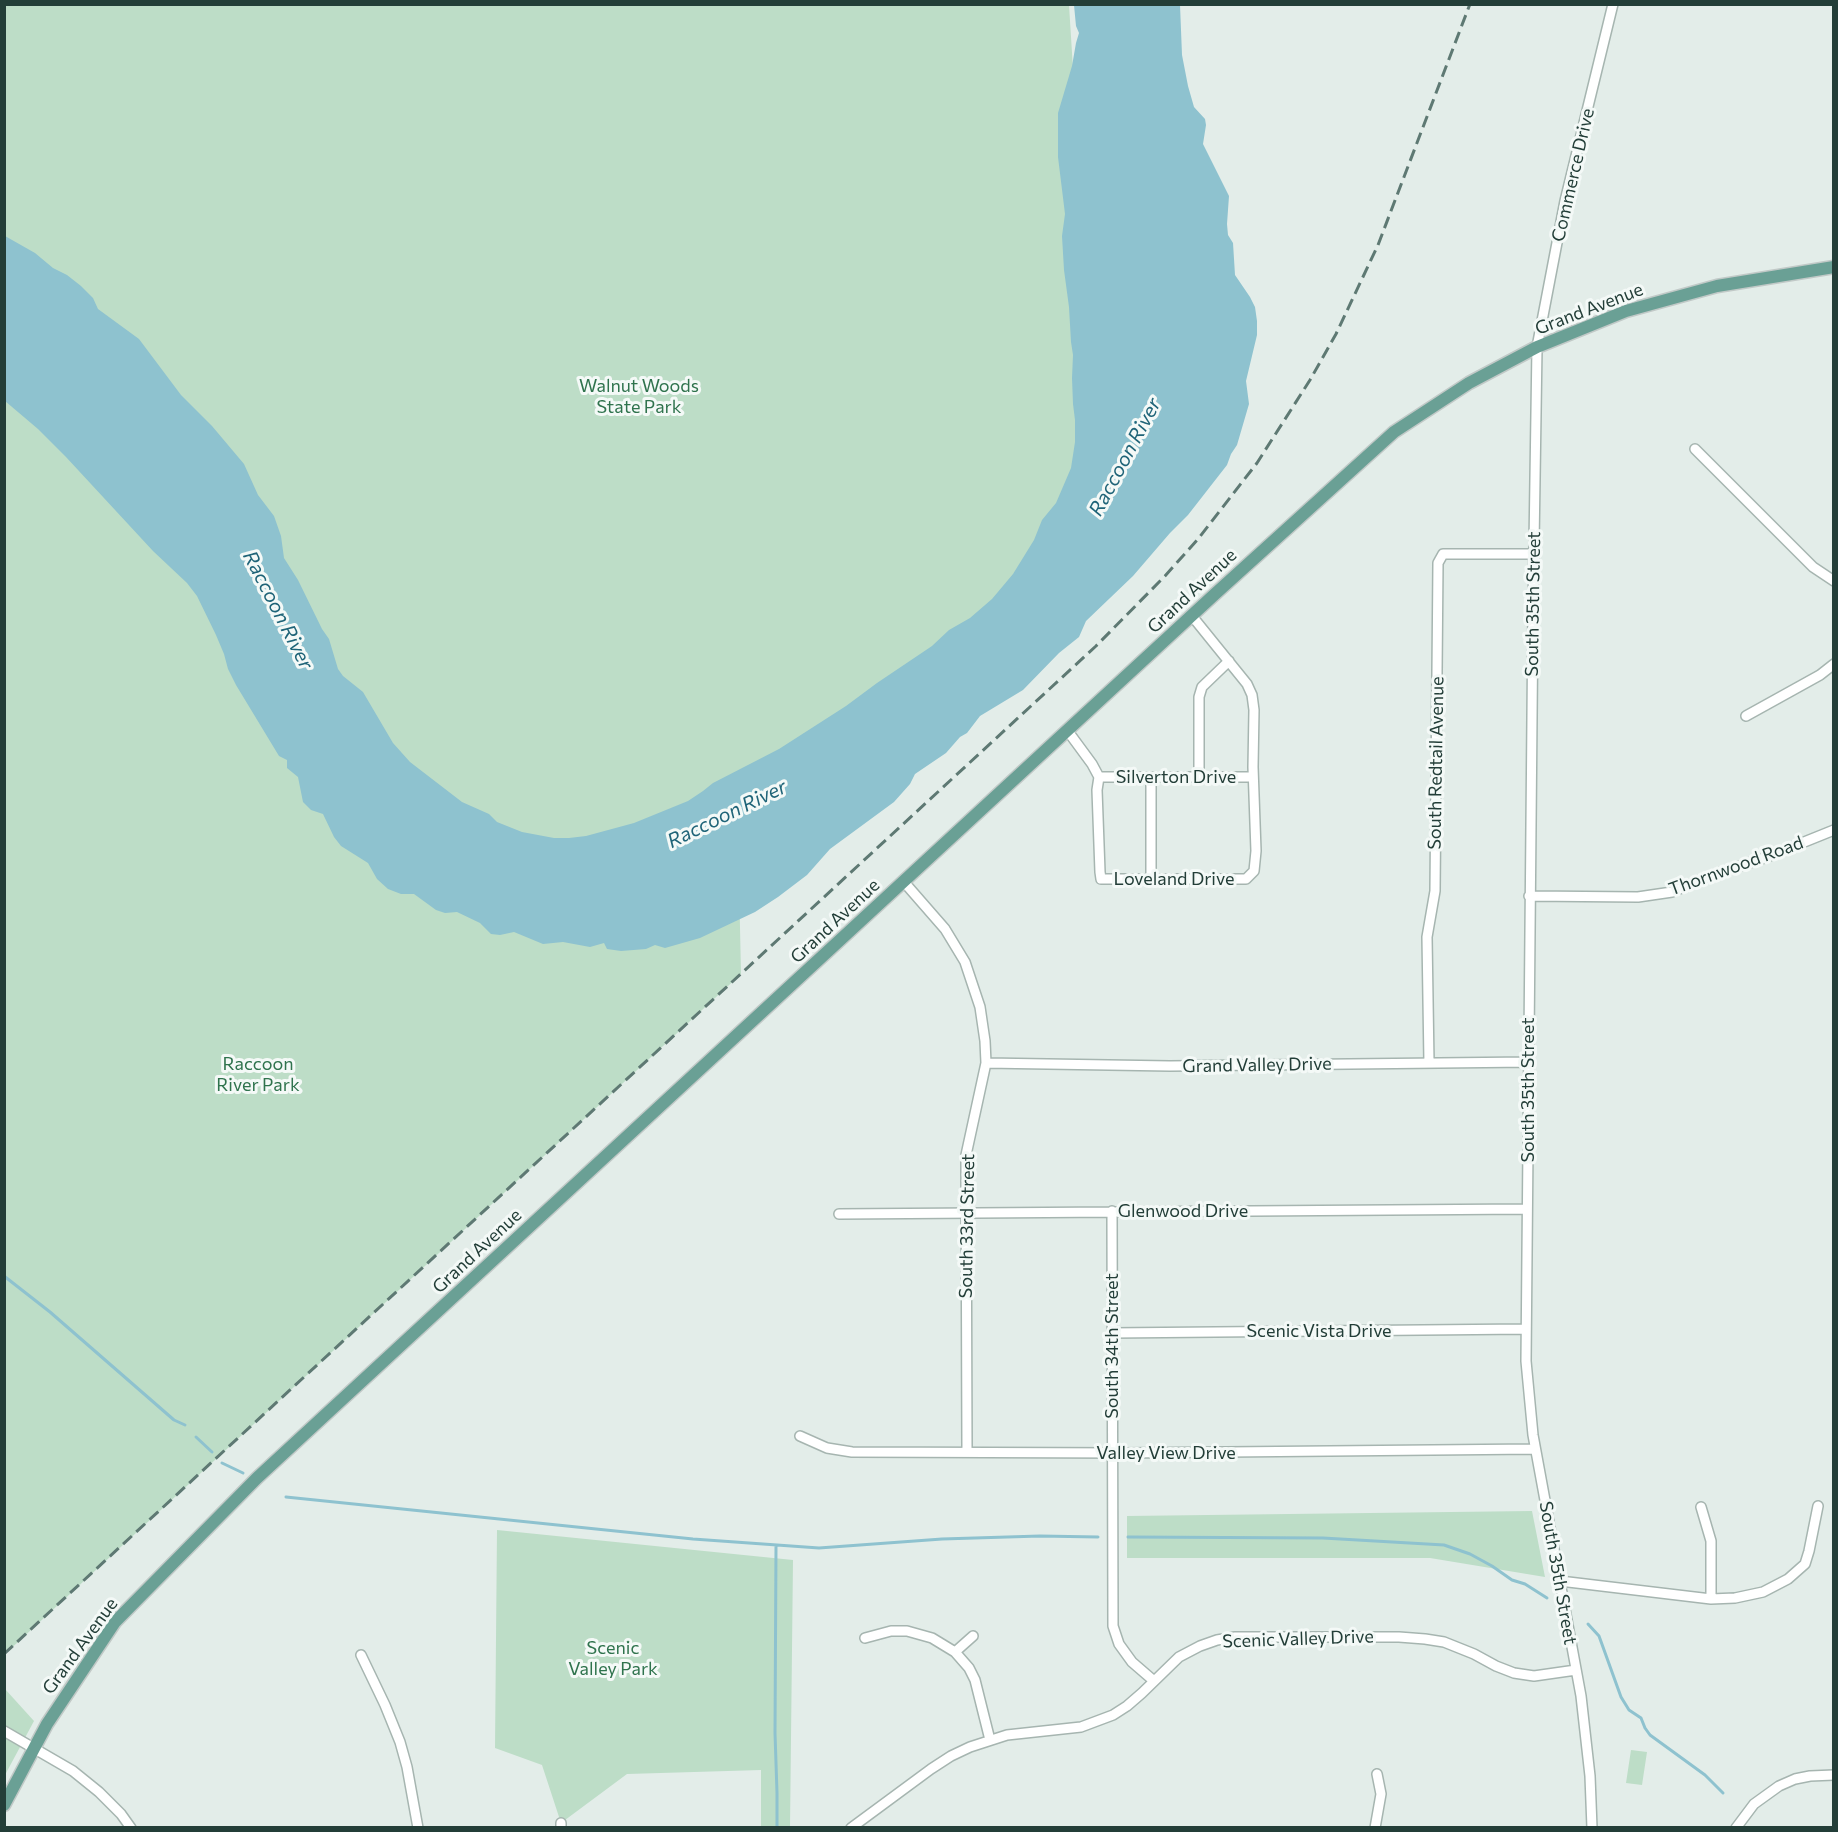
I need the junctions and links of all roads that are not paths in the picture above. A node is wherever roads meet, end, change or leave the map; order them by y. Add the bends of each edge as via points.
1 (1612, 4) edge
2 (1833, 267) edge
3 (1537, 347) junction
4 (1695, 449) dead end
5 (1534, 554) junction
6 (1833, 581) edge
7 (1192, 616) junction
8 (1229, 661) junction
9 (1833, 664) edge
10 (1746, 716) dead end
11 (1067, 730) junction
12 (1099, 777) junction
13 (1150, 777) junction
14 (1199, 777) junction
15 (1253, 777) junction
16 (1833, 830) edge
17 (1150, 880) junction
18 (904, 882) junction
19 (1529, 896) junction
20 (1529, 1062) junction
21 (986, 1063) junction
22 (1429, 1063) junction
23 (1527, 1209) junction
24 (1112, 1211) junction
25 (966, 1212) junction
26 (839, 1214) dead end
27 (1526, 1329) junction
28 (1112, 1333) junction
29 (800, 1436) dead end
30 (1535, 1449) junction
31 (967, 1452) junction
32 (1112, 1453) junction
33 (1818, 1506) dead end
34 (1701, 1507) dead end
35 (1560, 1581) junction
36 (1711, 1599) junction
37 (973, 1636) dead end
38 (865, 1638) dead end
39 (955, 1652) junction
40 (361, 1654) dead end
41 (1576, 1670) junction
42 (1154, 1681) junction
43 (4, 1731) edge
44 (990, 1740) junction
45 (33, 1749) junction
46 (1377, 1773) dead end
47 (1833, 1775) edge
48 (4, 1804) edge
49 (131, 1827) edge
50 (418, 1827) edge
51 (851, 1827) edge
52 (1375, 1827) edge
53 (1592, 1827) edge
54 (1736, 1827) edge

1 - 3 street, Commerce Drive via 1565,201
2 - 3 main road, Grand Avenue via 1717,285 1626,311
3 - 5 street, South 35th Street
3 - 7 main road, Grand Avenue via 1469,383 1394,432
4 - 6 street via 1813,567
5 - 19 street, South 35th Street
5 - 22 street, South Redtail Avenue via 1443,554 1438,563 1435,891 1427,937
7 - 8 street
7 - 11 main road, Grand Avenue
8 - 14 street via 1202,687 1199,698
8 - 15 street via 1252,695
9 - 10 street
11 - 12 street
11 - 18 main road, Grand Avenue
12 - 13 street, Silverton Drive
12 - 17 street, Loveland Drive via 1101,879
13 - 14 street, Silverton Drive
13 - 17 street
14 - 15 street, Silverton Drive
15 - 17 street, Loveland Drive via 1254,871 1246,879
16 - 19 street, Thornwood Road via 1672,892 1638,897
18 - 21 street, South 33rd Street via 945,928 965,962 980,1007
18 - 45 main road, Grand Avenue via 257,1478 115,1622
19 - 20 street, South 35th Street
20 - 22 street, Grand Valley Drive
20 - 23 street, South 35th Street
21 - 22 street, Grand Valley Drive
21 - 25 street, South 33rd Street via 966,1155
23 - 24 street, Glenwood Drive
23 - 27 street, South 35th Street
24 - 25 street, Glenwood Drive
24 - 28 street, South 34th Street
25 - 26 street, Glenwood Drive
25 - 31 street, South 33rd Street
27 - 28 street, Scenic Vista Drive
27 - 30 street, South 35th Street
28 - 32 street, South 34th Street
29 - 31 street, Valley View Drive via 827,1448 852,1452
30 - 32 street, Valley View Drive
30 - 35 street, South 35th Street
31 - 32 street, Valley View Drive
32 - 42 street, South 34th Street via 1113,1626 1131,1662
33 - 36 street via 1804,1564 1788,1579 1763,1592
34 - 36 street via 1711,1541
35 - 36 street
35 - 41 street, South 35th Street
37 - 39 street
38 - 39 street via 907,1631 932,1638
39 - 44 street via 975,1680
40 - 50 street via 400,1742
41 - 42 street, Scenic Valley Drive via 1534,1676 1514,1673 1444,1642 1425,1639 1235,1637 1190,1651
41 - 53 street, South 35th Street via 1590,1776
42 - 44 street, Scenic Valley Drive via 1127,1706 1098,1722
43 - 45 street
44 - 51 street, Scenic Valley Drive via 951,1756
45 - 48 main road, Grand Avenue
45 - 49 street via 73,1771
46 - 52 street via 1382,1794
47 - 54 street via 1795,1779 1779,1786 1754,1804

